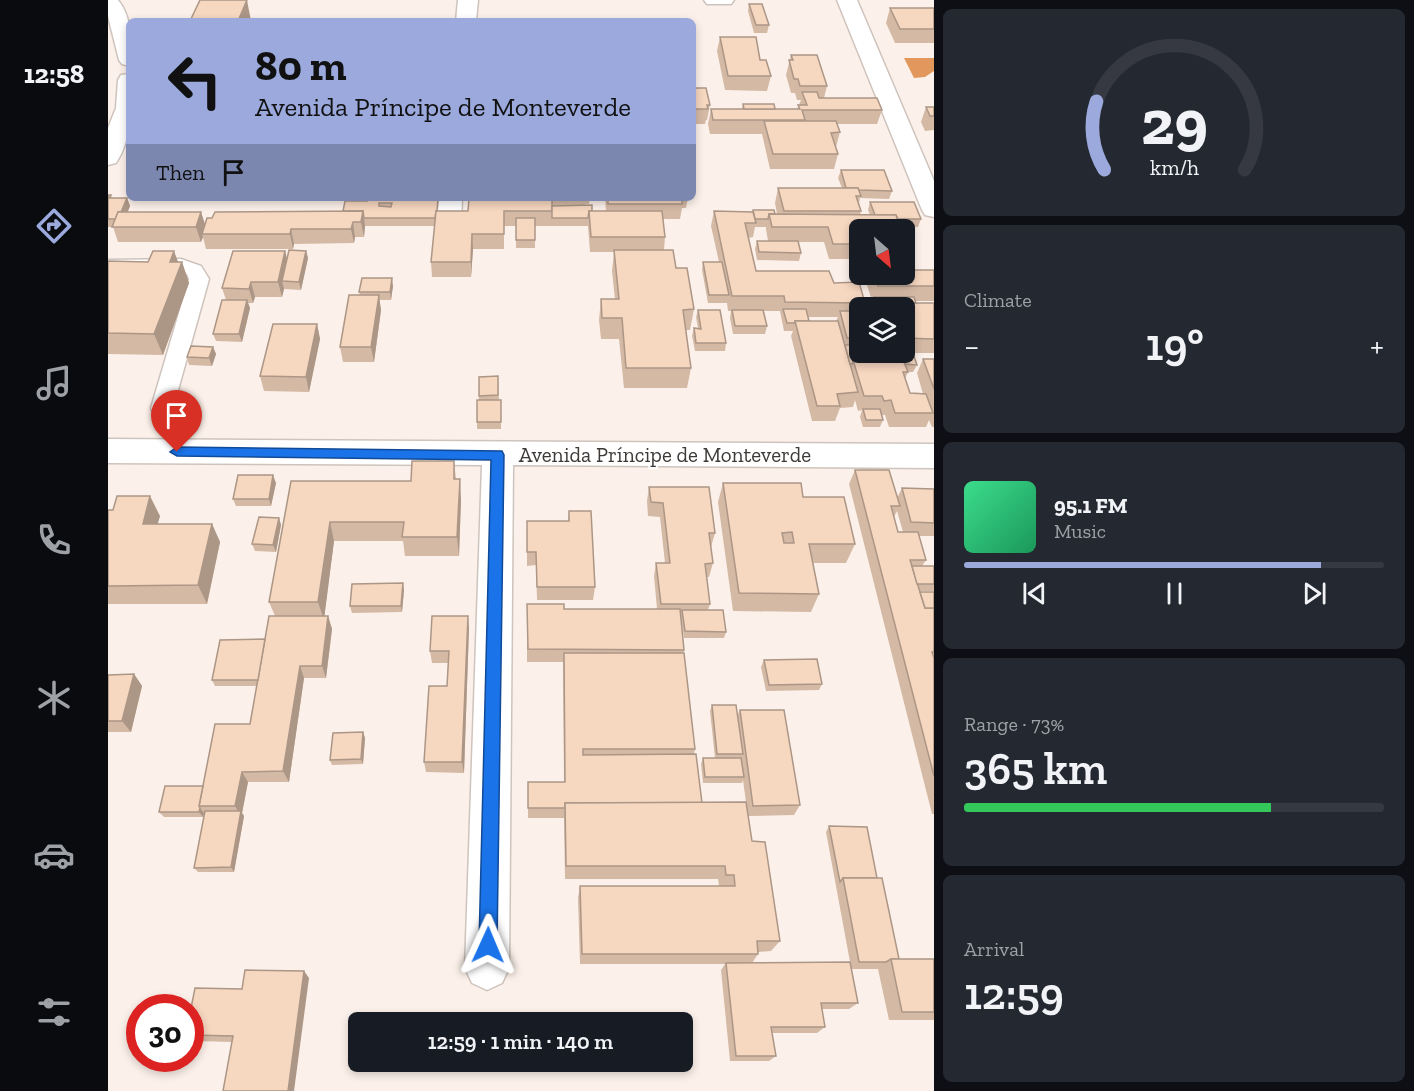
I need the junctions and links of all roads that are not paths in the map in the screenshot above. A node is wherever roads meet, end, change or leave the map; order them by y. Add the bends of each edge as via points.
1 (108, 0) edge
2 (468, 0) edge
3 (714, 0) edge
4 (724, 0) edge
5 (847, 0) edge
6 (466, 18) edge
7 (126, 45) edge
8 (126, 111) edge
9 (108, 158) edge
10 (450, 201) edge
11 (934, 210) edge
12 (448, 225) edge
13 (108, 266) edge
14 (162, 408) dead end
15 (108, 451) edge
16 (498, 455) junction
17 (934, 456) edge
18 (487, 968) dead end

1 - 7 street via 122,24
2 - 6 street
3 - 4 street
5 - 11 street
8 - 9 street
10 - 12 street
13 - 14 lane via 181,265 194,270 199,279
15 - 16 street, Avenida Príncipe de Monteverde
16 - 17 street, Avenida Príncipe de Monteverde
16 - 18 street

